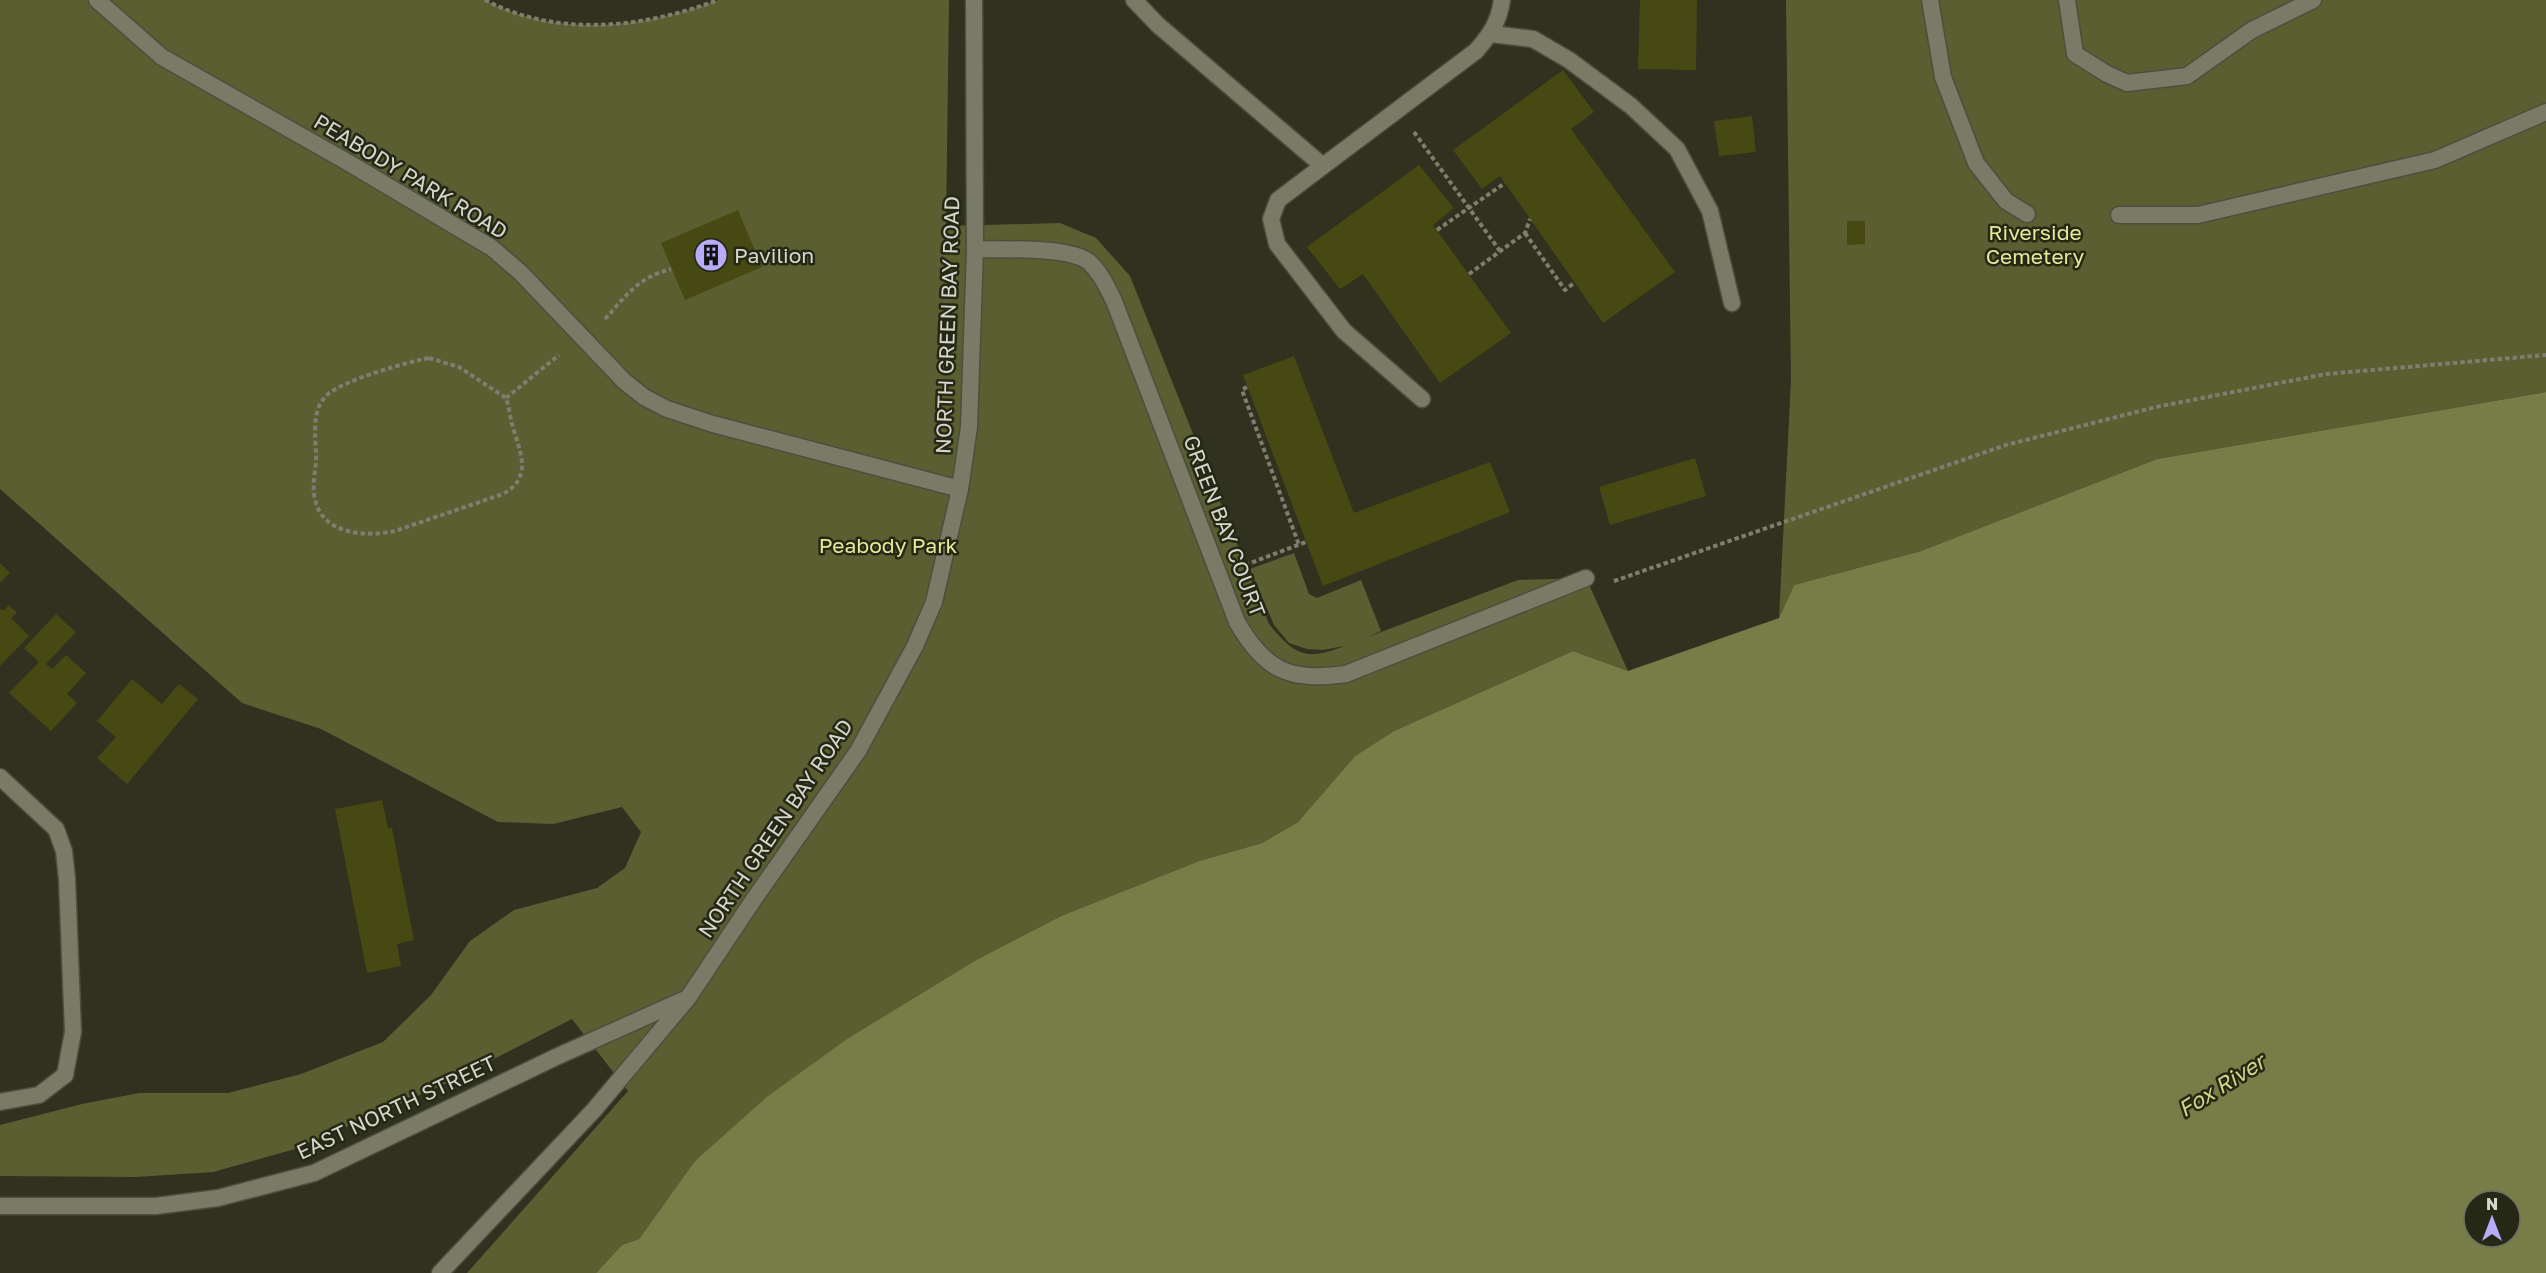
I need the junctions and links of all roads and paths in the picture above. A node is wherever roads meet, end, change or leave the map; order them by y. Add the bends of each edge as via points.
1 (97, 0) edge
2 (484, 0) edge
3 (718, 0) edge
4 (974, 0) edge
5 (1134, 0) edge
6 (1502, 0) edge
7 (1930, 0) edge
8 (2067, 0) edge
9 (2313, 0) edge
10 (1491, 34) junction
11 (1398, 110) junction
12 (2546, 112) edge
13 (1323, 166) junction
14 (1505, 183) dead end
15 (1470, 208) junction
16 (2027, 214) dead end
17 (2119, 215) dead end
18 (1530, 219) dead end
19 (1437, 230) dead end
20 (1525, 233) junction
21 (975, 249) junction
22 (1500, 251) junction
23 (1469, 274) dead end
24 (1574, 283) dead end
25 (1732, 303) dead end
26 (2546, 355) edge
27 (1247, 387) dead end
28 (506, 398) joint
29 (1422, 399) dead end
30 (960, 489) junction
31 (1306, 542) dead end
32 (1299, 545) junction
33 (1219, 575) junction
34 (1586, 578) joint
35 (0, 777) edge
36 (688, 998) junction
37 (0, 1102) edge
38 (0, 1206) edge
39 (440, 1273) edge

1 - 30 street, PEABODY PARK ROAD via 162,57 492,248 644,397 712,424
2 - 3 path via 541,21 609,25 653,19
4 - 21 street, NORTH GREEN BAY ROAD
5 - 13 street
6 - 10 street
7 - 16 street via 1943,77 1976,163 2006,201
8 - 9 street via 2075,54 2127,83 2187,76 2252,30
10 - 11 street via 1476,51
10 - 25 street via 1533,39 1569,60 1631,106 1677,149 1710,211
11 - 13 street
11 - 15 path
12 - 17 street via 2435,160 2198,215
13 - 29 street via 1278,200 1271,219 1277,244 1344,331
14 - 15 path
15 - 19 path
15 - 22 path
18 - 20 path
20 - 22 path
20 - 24 path via 1565,290
21 - 30 street, NORTH GREEN BAY ROAD via 969,427
21 - 33 street, GREEN BAY COURT via 1060,252 1087,261 1102,276
22 - 23 path
26 - 34 path via 2326,374 2156,407 2006,445 1613,581
27 - 32 path via 1242,390
28 - 28 path via 459,367 429,358 334,389 319,406 315,421 315,499 320,511 345,531 378,534 481,503 515,487 522,471 522,458
30 - 36 street, NORTH GREEN BAY ROAD via 934,602 915,646 858,751
31 - 32 path
32 - 33 path
33 - 34 street, GREEN BAY COURT via 1237,622 1250,645 1267,663 1288,673 1318,678 1346,674
35 - 37 street via 56,830 64,851 73,1032 66,1075 39,1095
36 - 38 street, EAST NORTH STREET via 314,1173 218,1198 156,1206
36 - 39 street, NORTH GREEN BAY ROAD via 594,1110

